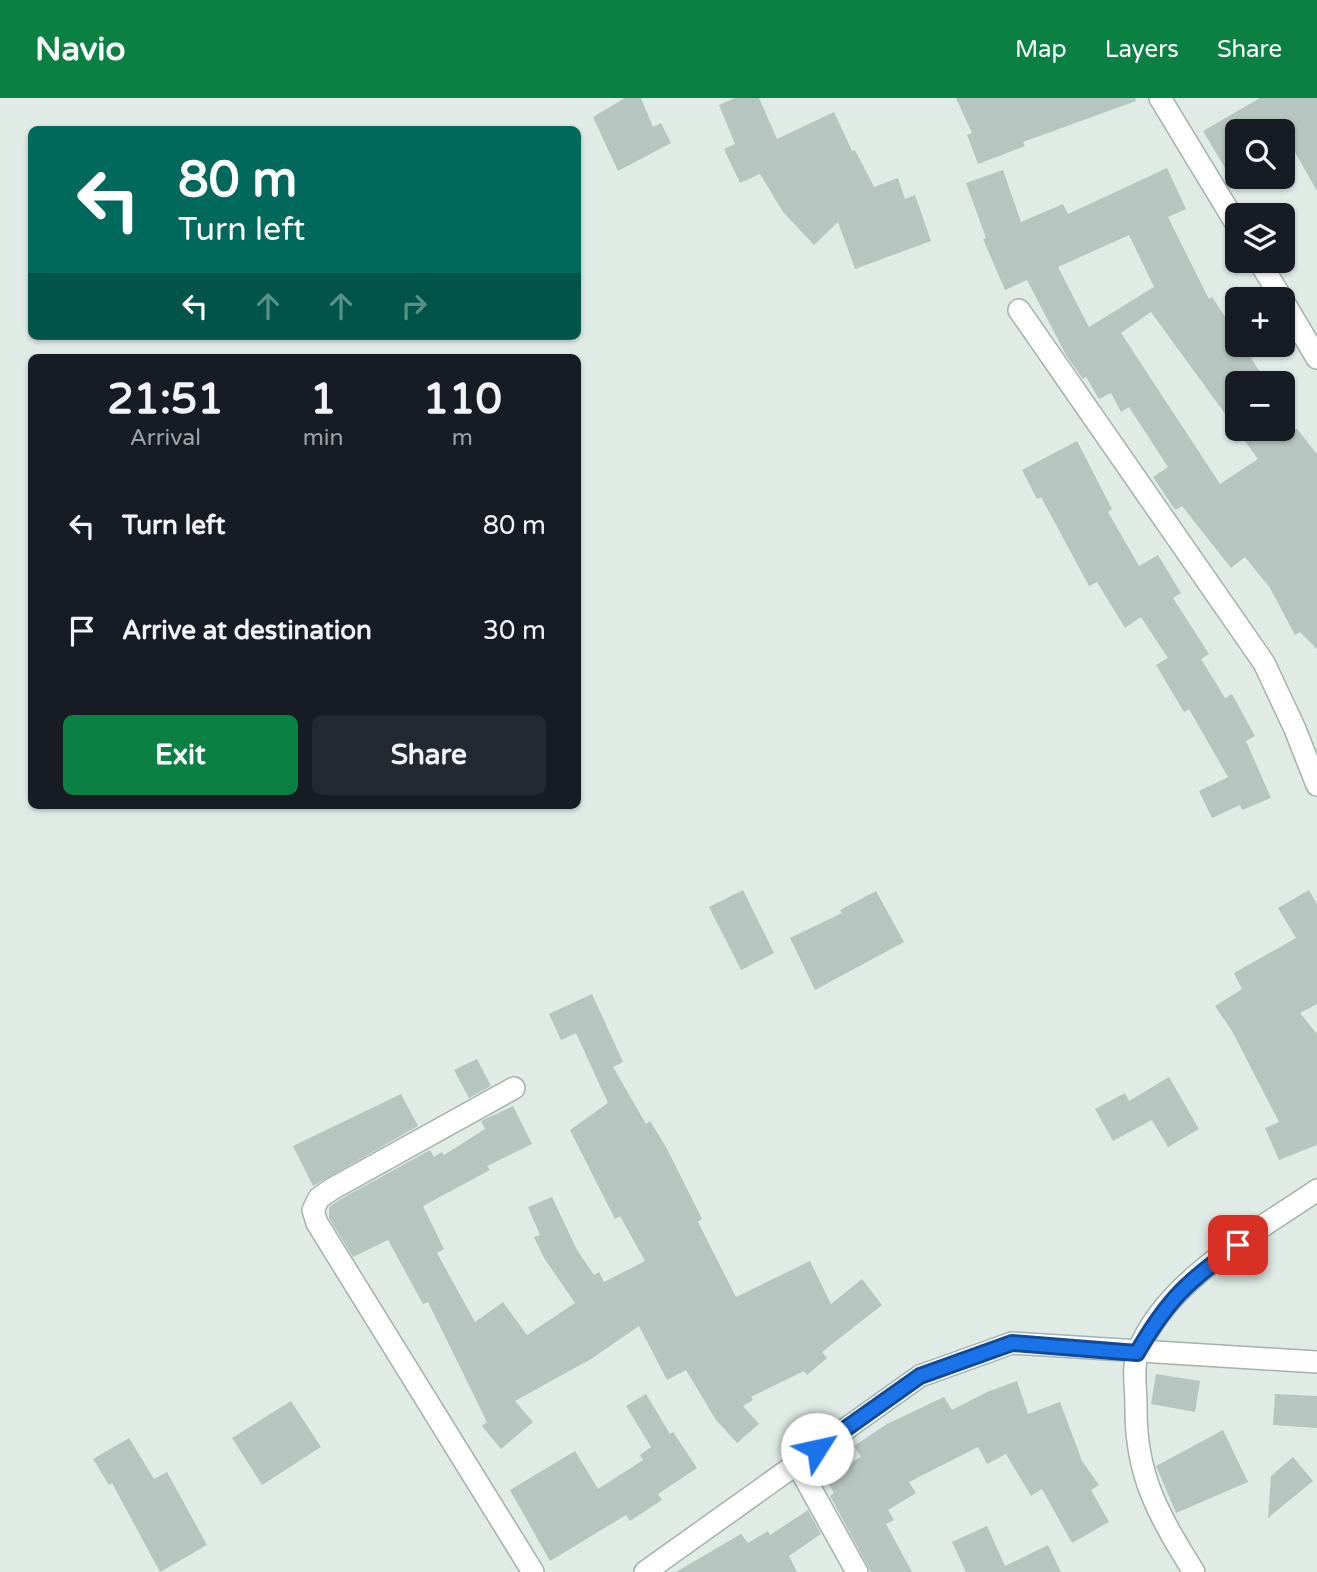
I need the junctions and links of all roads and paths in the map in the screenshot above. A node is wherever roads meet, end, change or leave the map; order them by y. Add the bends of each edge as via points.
1 (1160, 98) edge
2 (1225, 205) edge
3 (1019, 310) dead end
4 (1295, 322) edge
5 (1317, 358) edge
6 (1317, 785) edge
7 (514, 1087) dead end
8 (1317, 1189) edge
9 (1137, 1353) junction
10 (1317, 1362) edge
11 (797, 1464) junction
12 (666, 1566) edge
13 (533, 1572) edge
14 (645, 1572) edge
15 (857, 1572) edge
16 (1194, 1572) edge

1 - 2 street
3 - 6 street via 1264,663
4 - 5 street
7 - 13 street via 332,1189 319,1198 313,1210
8 - 9 street via 1199,1273 1160,1312
9 - 10 street
9 - 11 street via 1012,1343 920,1376
9 - 16 street via 1136,1425 1141,1468 1162,1520
11 - 12 street
11 - 15 street
12 - 14 street

